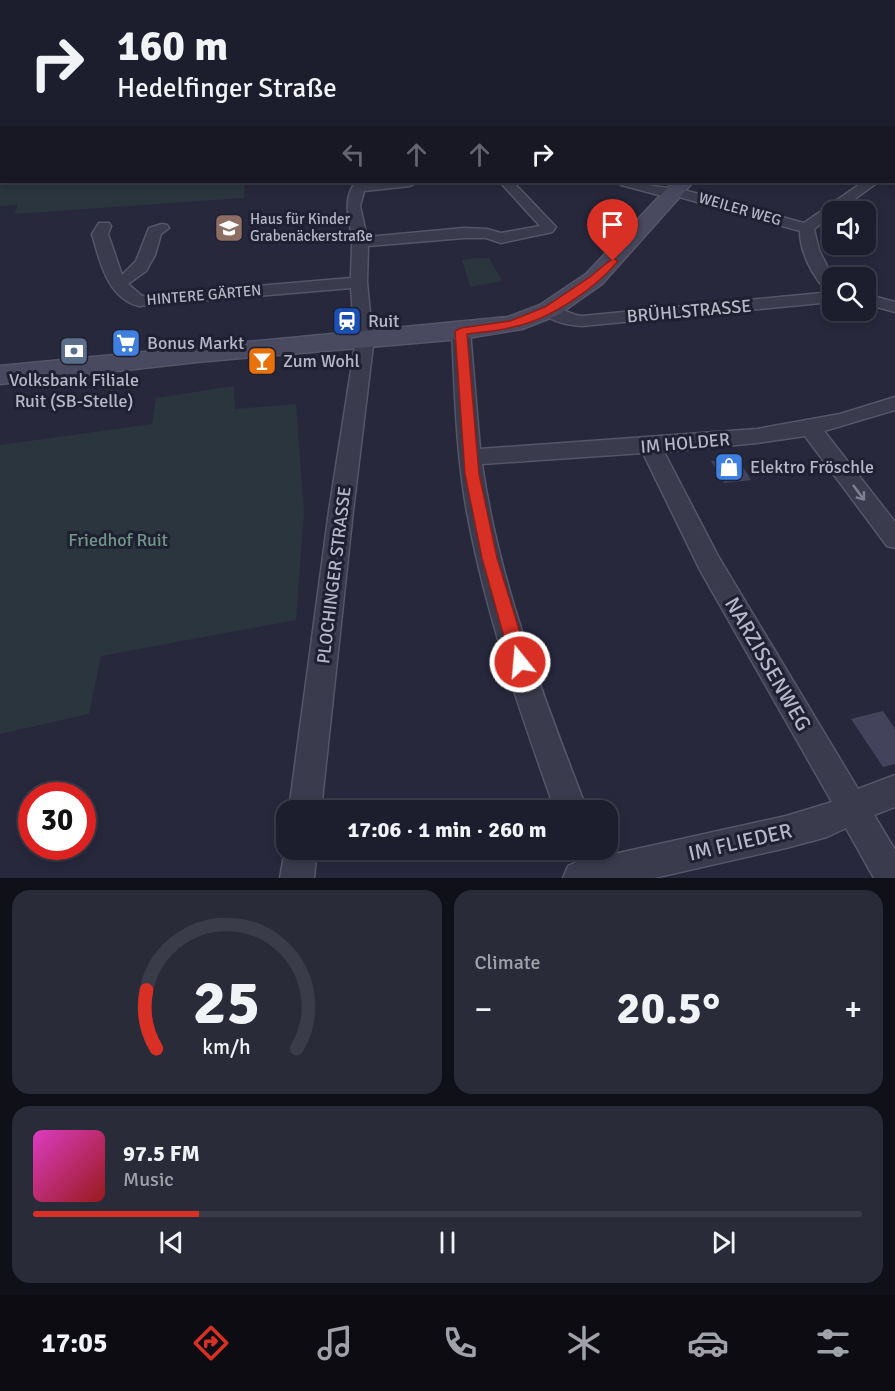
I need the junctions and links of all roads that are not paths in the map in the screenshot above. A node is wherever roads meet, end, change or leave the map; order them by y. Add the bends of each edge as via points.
1 (400, 183) edge
2 (507, 183) edge
3 (633, 183) edge
4 (865, 183) edge
5 (675, 189) edge
6 (104, 226) dead end
7 (162, 228) dead end
8 (807, 228) junction
9 (360, 242) junction
10 (822, 274) edge
11 (119, 282) junction
12 (359, 282) junction
13 (822, 298) edge
14 (876, 302) edge
15 (895, 307) edge
16 (549, 310) junction
17 (461, 331) junction
18 (364, 340) junction
19 (0, 375) edge
20 (895, 403) edge
21 (811, 429) junction
22 (650, 446) junction
23 (470, 457) junction
24 (895, 539) edge
25 (895, 791) edge
26 (306, 800) edge
27 (567, 800) edge
28 (852, 809) junction
29 (299, 860) edge
30 (590, 870) edge
31 (297, 878) edge
32 (893, 878) edge

1 - 9 street, PLOCHINGER STRASSE via 359,187 353,206
2 - 9 street via 549,226 545,230 492,237 488,241 464,233
3 - 5 street, WEILER WEG
4 - 8 street
5 - 8 street, WEILER WEG
5 - 16 street via 594,279
6 - 11 street, HINTERE GÄRTEN via 100,234 113,275
7 - 11 street via 154,231 144,264
8 - 10 street
9 - 12 street, PLOCHINGER STRASSE
11 - 12 street, HINTERE GÄRTEN via 130,297 144,301
12 - 18 street, PLOCHINGER STRASSE
13 - 16 street, BRÜHLSTRASSE via 582,321 568,320
14 - 15 street
16 - 17 street via 513,324
17 - 18 street
17 - 23 street
18 - 19 street
18 - 26 street, PLOCHINGER STRASSE
20 - 21 street, IM HOLDER
21 - 22 street, IM HOLDER
21 -> 24 street
22 - 23 street, IM HOLDER
22 - 28 street, NARZISSENWEG via 709,563
23 - 27 street via 499,591 537,718
25 - 28 street, IM FLIEDER
28 - 30 street, IM FLIEDER via 827,821 786,832
28 - 32 street, NARZISSENWEG
29 - 31 street

